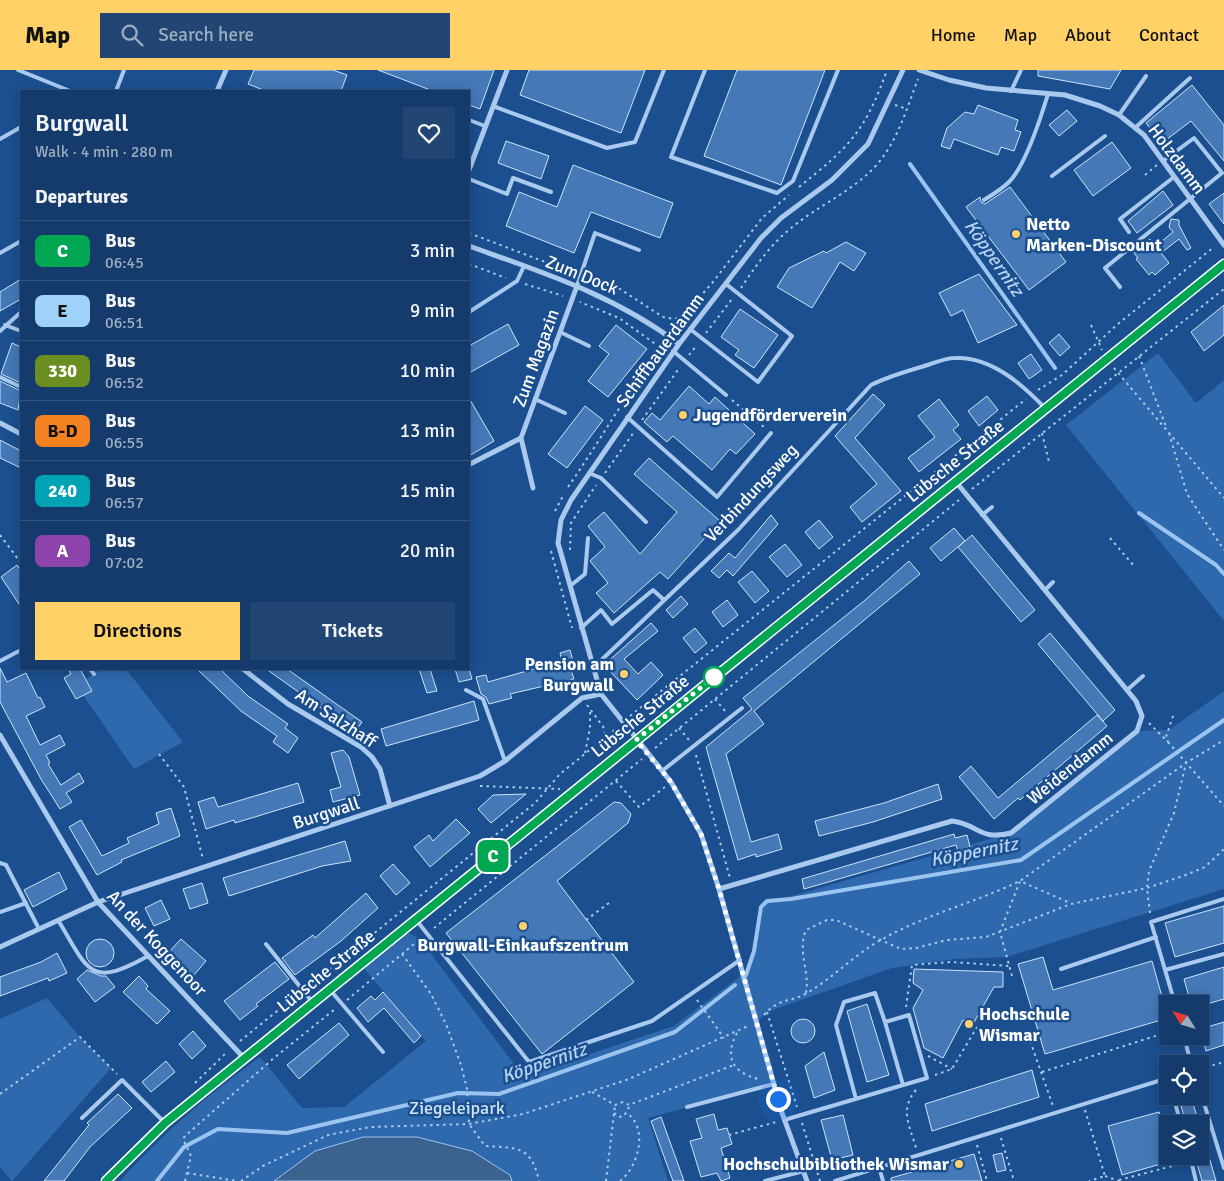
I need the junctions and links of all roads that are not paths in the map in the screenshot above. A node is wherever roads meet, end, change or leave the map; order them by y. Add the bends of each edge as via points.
1 (18, 70) edge
2 (124, 70) edge
3 (226, 70) edge
4 (507, 70) edge
5 (664, 70) edge
6 (705, 70) edge
7 (838, 70) edge
8 (903, 70) edge
9 (920, 70) edge
10 (1021, 70) edge
11 (1146, 76) dead end
12 (1190, 78) dead end
13 (68, 90) edge
14 (116, 90) edge
15 (218, 90) edge
16 (1011, 91) junction
17 (1048, 94) junction
18 (493, 106) junction
19 (1119, 115) junction
20 (470, 120) edge
21 (485, 126) junction
22 (1136, 127) junction
23 (20, 128) edge
24 (1105, 136) dead end
25 (0, 139) edge
26 (1163, 160) junction
27 (470, 167) edge
28 (1052, 176) dead end
29 (1174, 177) junction
30 (470, 179) edge
31 (551, 192) dead end
32 (984, 200) dead end
33 (1190, 200) junction
34 (1129, 232) dead end
35 (20, 242) edge
36 (1223, 243) edge
37 (470, 246) edge
38 (639, 250) dead end
39 (0, 253) edge
40 (1224, 264) edge
41 (524, 266) junction
42 (726, 284) junction
43 (577, 286) junction
44 (1120, 287) dead end
45 (470, 311) edge
46 (20, 313) edge
47 (5, 325) junction
48 (690, 329) junction
49 (0, 331) edge
50 (20, 331) edge
51 (560, 332) junction
52 (679, 344) junction
53 (589, 346) dead end
54 (673, 351) junction
55 (0, 378) edge
56 (20, 387) edge
57 (726, 395) road end
58 (535, 399) junction
59 (1045, 408) junction
60 (565, 413) dead end
61 (627, 417) junction
62 (0, 423) edge
63 (20, 433) edge
64 (771, 433) road end
65 (521, 438) junction
66 (470, 464) edge
67 (589, 473) junction
68 (956, 481) junction
69 (533, 488) dead end
70 (992, 507) dead end
71 (982, 514) junction
72 (646, 522) dead end
73 (588, 538) dead end
74 (1053, 582) dead end
75 (570, 586) junction
76 (1045, 590) junction
77 (664, 600) junction
78 (581, 628) junction
79 (20, 651) edge
80 (0, 661) edge
81 (593, 668) junction
82 (91, 670) edge
83 (244, 670) edge
84 (94, 674) dead end
85 (1143, 676) dead end
86 (466, 690) dead end
87 (1127, 690) junction
88 (601, 694) junction
89 (742, 708) dead end
90 (0, 735) edge
91 (636, 740) junction
92 (505, 761) junction
93 (662, 771) junction
94 (390, 806) junction
95 (0, 863) edge
96 (719, 889) junction
97 (1224, 899) edge
98 (98, 902) junction
99 (26, 903) junction
100 (0, 912) edge
101 (415, 919) junction
102 (58, 920) junction
103 (40, 929) junction
104 (1156, 937) junction
105 (266, 944) dead end
106 (0, 947) edge
107 (1224, 954) edge
108 (148, 956) junction
109 (740, 960) junction
110 (1061, 969) dead end
111 (1165, 970) junction
112 (330, 989) junction
113 (1172, 995) edge
114 (313, 1002) junction
115 (884, 1022) junction
116 (383, 1052) dead end
117 (244, 1058) junction
118 (1159, 1081) edge
119 (774, 1084) junction
120 (903, 1085) junction
121 (856, 1099) junction
122 (1205, 1105) edge
123 (687, 1107) dead end
124 (82, 1118) dead end
125 (784, 1120) junction
126 (165, 1123) junction
127 (1193, 1165) edge
128 (880, 1167) junction
129 (1224, 1168) edge
130 (804, 1171) junction
131 (106, 1181) edge
132 (766, 1181) edge
133 (807, 1181) edge
134 (835, 1181) edge
135 (883, 1181) edge
136 (1196, 1181) edge

1 - 13 lane
2 - 14 lane
3 - 15 street
4 - 18 street
5 - 18 lane via 635,142 608,148
6 - 7 lane via 671,157 777,193 793,181
8 - 42 street, Schiffbauerdamm via 868,144 832,180 781,218 761,238
9 - 16 street, Holzdamm via 986,88
10 - 16 lane
11 - 19 lane
12 - 22 lane
16 - 17 street, Holzdamm
17 - 19 street, Holzdamm via 1082,99
17 - 32 lane via 1020,166 1010,182
18 - 21 street
19 - 22 street, Holzdamm
20 - 21 lane
21 - 27 street
22 - 26 street, Holzdamm
23 - 25 lane
24 - 28 lane
26 - 29 street, Holzdamm
26 - 33 lane via 1194,138 1222,172
29 - 33 street, Holzdamm
29 - 34 lane via 1120,219
30 - 31 lane via 508,194 513,178
33 - 36 street, Holzdamm
33 - 44 lane via 1105,268
35 - 39 lane
37 - 41 street, Zum Dock
38 - 43 lane via 595,233
40 - 59 street, Lübsche Straße
41 - 43 street, Zum Dock
41 - 45 lane via 517,282
42 - 48 street, Schiffbauerdamm
42 - 48 lane via 792,336 758,382
43 - 51 street, Zum Magazin
43 - 52 street, Zum Dock via 642,317
46 - 47 lane
47 - 49 lane
47 - 50 lane
48 - 52 street, Schiffbauerdamm
51 - 53 lane
51 - 58 street, Zum Magazin
52 - 54 street, Schiffbauerdamm
54 - 57 lane
54 - 61 street, Schiffbauerdamm
55 - 56 lane
58 - 60 lane
58 - 65 street, Zum Magazin
59 - 68 street, Lübsche Straße
59 - 77 lane, Verbindungsweg via 1032,394 986,362 974,358 953,358 886,377 871,385 738,530
61 - 64 lane via 717,497
61 - 67 street, Schiffbauerdamm
62 - 63 street
65 - 66 street
65 - 69 street
67 - 72 lane via 601,478
67 - 75 street, Schiffbauerdamm via 561,520 558,543
68 - 71 street
68 - 91 street, Lübsche Straße
70 - 71 lane
71 - 76 street
73 - 75 lane via 585,574
74 - 76 lane
75 - 78 street, Schiffbauerdamm
76 - 87 street
77 - 78 lane via 653,590 612,624 601,610
77 - 81 lane, Verbindungsweg
78 - 81 street, Schiffbauerdamm
79 - 80 lane
81 - 88 street, Schiffbauerdamm
82 - 84 lane
83 - 94 street, Am Salzhaff via 288,704 362,747 380,769
85 - 87 lane
86 - 92 lane via 483,699
87 - 96 street, Weidendamm via 1142,716 1137,731 1011,832 996,837 952,821
88 - 91 street
88 - 92 street, Burgwall via 582,698
89 - 93 lane
90 - 98 street, An der Koggenoor
91 - 93 street
91 - 101 street, Lübsche Straße
92 - 94 street, Burgwall via 480,776
93 - 96 street via 701,834
94 - 98 street, Burgwall
95 - 99 lane via 6,866
96 - 109 street
97 - 104 lane via 1151,922
98 - 102 street, Burgwall
98 - 108 street, An der Koggenoor
99 - 100 lane
99 - 103 lane
101 - 109 lane via 529,1062 652,1021
101 - 112 street, Lübsche Straße
102 - 103 street, Burgwall
102 - 108 lane via 83,962 93,970 107,974
103 - 106 street, Burgwall
104 - 110 lane
104 - 111 lane
105 - 114 lane
107 - 111 lane
108 - 117 street, An der Koggenoor
109 - 119 street
111 - 113 lane
112 - 114 street, Lübsche Straße
112 - 116 lane
114 - 117 street, Lübsche Straße
115 - 120 lane
115 - 120 lane via 909,1014 927,1078
115 - 121 lane via 875,993 844,1002 836,1024
117 - 126 street, Lübsche Straße
118 - 128 lane
119 - 123 lane
119 - 125 street
120 - 121 lane
121 - 125 lane
122 - 129 lane
124 - 126 lane via 122,1080
125 - 130 street
126 - 131 street, Lübsche Straße
127 - 136 lane
128 - 134 lane
128 - 135 lane
130 - 132 lane
130 - 133 street

